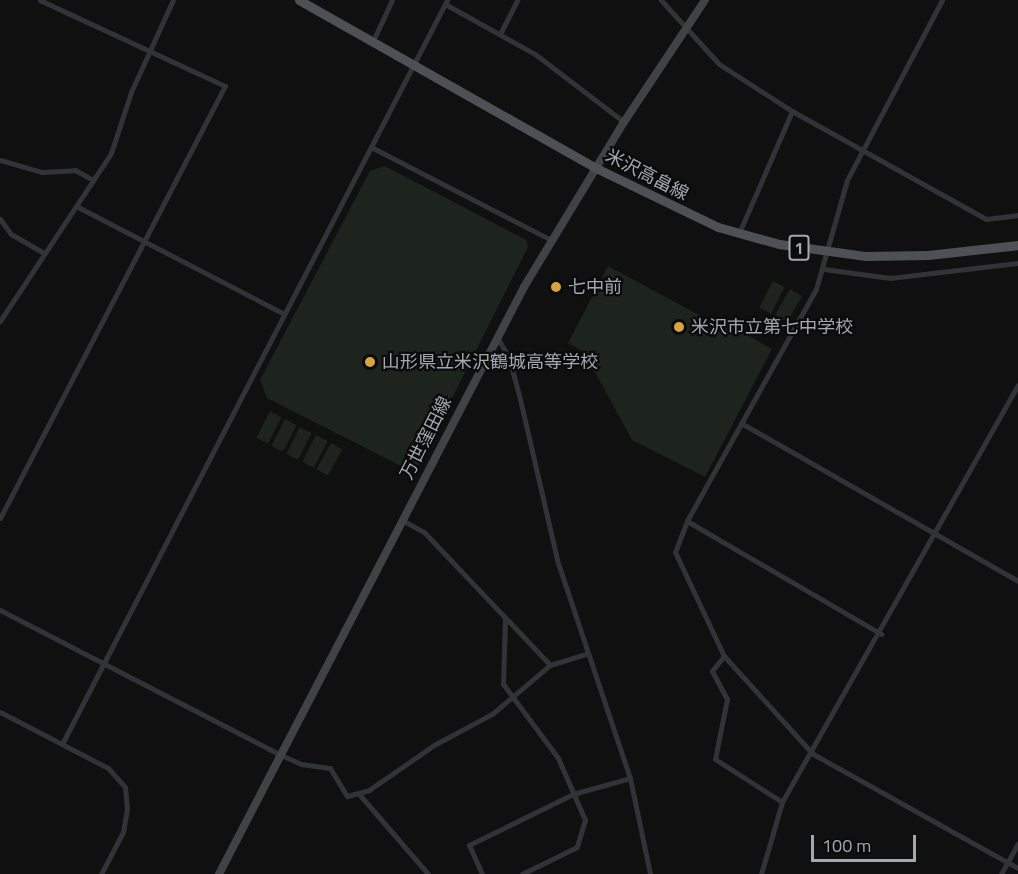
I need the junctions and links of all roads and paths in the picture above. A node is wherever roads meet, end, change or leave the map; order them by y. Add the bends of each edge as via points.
1 (40, 0) edge
2 (173, 0) edge
3 (298, 0) edge
4 (392, 0) edge
5 (517, 0) edge
6 (661, 0) edge
7 (705, 0) edge
8 (942, 0) edge
9 (446, 2) edge
10 (685, 28) junction
11 (501, 32) junction
12 (372, 43) junction
13 (149, 50) junction
14 (413, 66) junction
15 (792, 111) junction
16 (624, 122) junction
17 (371, 147) junction
18 (862, 152) junction
19 (0, 160) edge
20 (596, 168) junction
21 (93, 180) junction
22 (76, 206) junction
23 (1018, 215) edge
24 (0, 219) edge
25 (738, 234) junction
26 (551, 240) junction
27 (144, 242) junction
28 (1018, 245) edge
29 (42, 252) junction
30 (827, 252) junction
31 (1018, 263) edge
32 (824, 269) junction
33 (284, 314) junction
34 (0, 321) edge
35 (497, 337) junction
36 (1018, 385) edge
37 (741, 423) junction
38 (0, 518) edge
39 (402, 520) junction
40 (687, 521) junction
41 (935, 534) junction
42 (1018, 581) edge
43 (0, 610) edge
44 (505, 618) junction
45 (881, 634) junction
46 (586, 654) junction
47 (724, 656) junction
48 (103, 663) junction
49 (550, 665) junction
50 (515, 697) junction
51 (0, 712) edge
52 (62, 744) junction
53 (813, 754) junction
54 (281, 755) junction
55 (630, 778) junction
56 (359, 794) junction
57 (573, 794) junction
58 (782, 802) junction
59 (1018, 843) edge
60 (1008, 861) junction
61 (1018, 868) edge
62 (101, 874) edge
63 (219, 874) edge
64 (428, 874) edge
65 (482, 874) edge
66 (522, 874) edge
67 (650, 874) edge
68 (760, 874) edge
69 (1001, 874) edge

1 - 13 street
2 - 13 street
3 - 12 main road, 米沢高畠線 / 1
4 - 12 street
5 - 11 street
6 - 10 street
7 - 10 main road, 万世窪田線
8 - 18 street
9 - 11 street
9 - 14 street
10 - 15 street via 719,64
10 - 16 main road, 万世窪田線
11 - 16 street
12 - 14 main road, 米沢高畠線 / 1
13 - 21 street via 111,153
13 - 27 street via 225,86
14 - 17 street
14 - 20 main road, 米沢高畠線 / 1
15 - 18 street
15 - 25 street
16 - 20 main road, 万世窪田線
17 - 26 street
17 - 33 street
18 - 23 street via 986,219
18 - 30 street via 847,180
19 - 21 street via 42,172 75,170
20 - 25 main road, 米沢高畠線 / 1 via 684,213
20 - 26 main road, 万世窪田線
21 - 22 street
22 - 27 street
22 - 29 street
24 - 29 street via 11,234
25 - 30 main road, 米沢高畠線 / 1
26 - 35 main road, 万世窪田線
27 - 33 street
27 - 38 street
28 - 30 main road, 米沢高畠線 / 1 via 928,255
29 - 34 street
30 - 32 street
31 - 32 street via 890,278
32 - 37 street
33 - 48 street
35 - 39 main road, 万世窪田線
35 - 46 street via 509,358 558,563
36 - 41 street
37 - 40 street
37 - 41 street
39 - 44 street via 424,532
39 - 54 main road, 万世窪田線
40 - 45 street
40 - 47 street via 675,552
41 - 42 street
41 - 45 street
43 - 48 street
44 - 49 street
44 - 50 street via 502,684
45 - 53 street
46 - 49 street
46 - 55 street
47 - 53 street
47 - 58 street via 712,671 727,699 716,759
48 - 52 street
48 - 54 street
49 - 50 street
50 - 56 street
50 - 57 street via 558,758
51 - 52 street
52 - 62 street via 108,768 125,787 123,832
53 - 58 street
53 - 60 street
54 - 56 street via 302,764 330,768 347,796
54 - 63 main road, 万世窪田線
55 - 57 street
55 - 67 street
56 - 64 street
57 - 65 street via 469,845
57 - 66 street via 585,820 578,847
58 - 68 street
59 - 60 street
60 - 61 street
60 - 69 street

